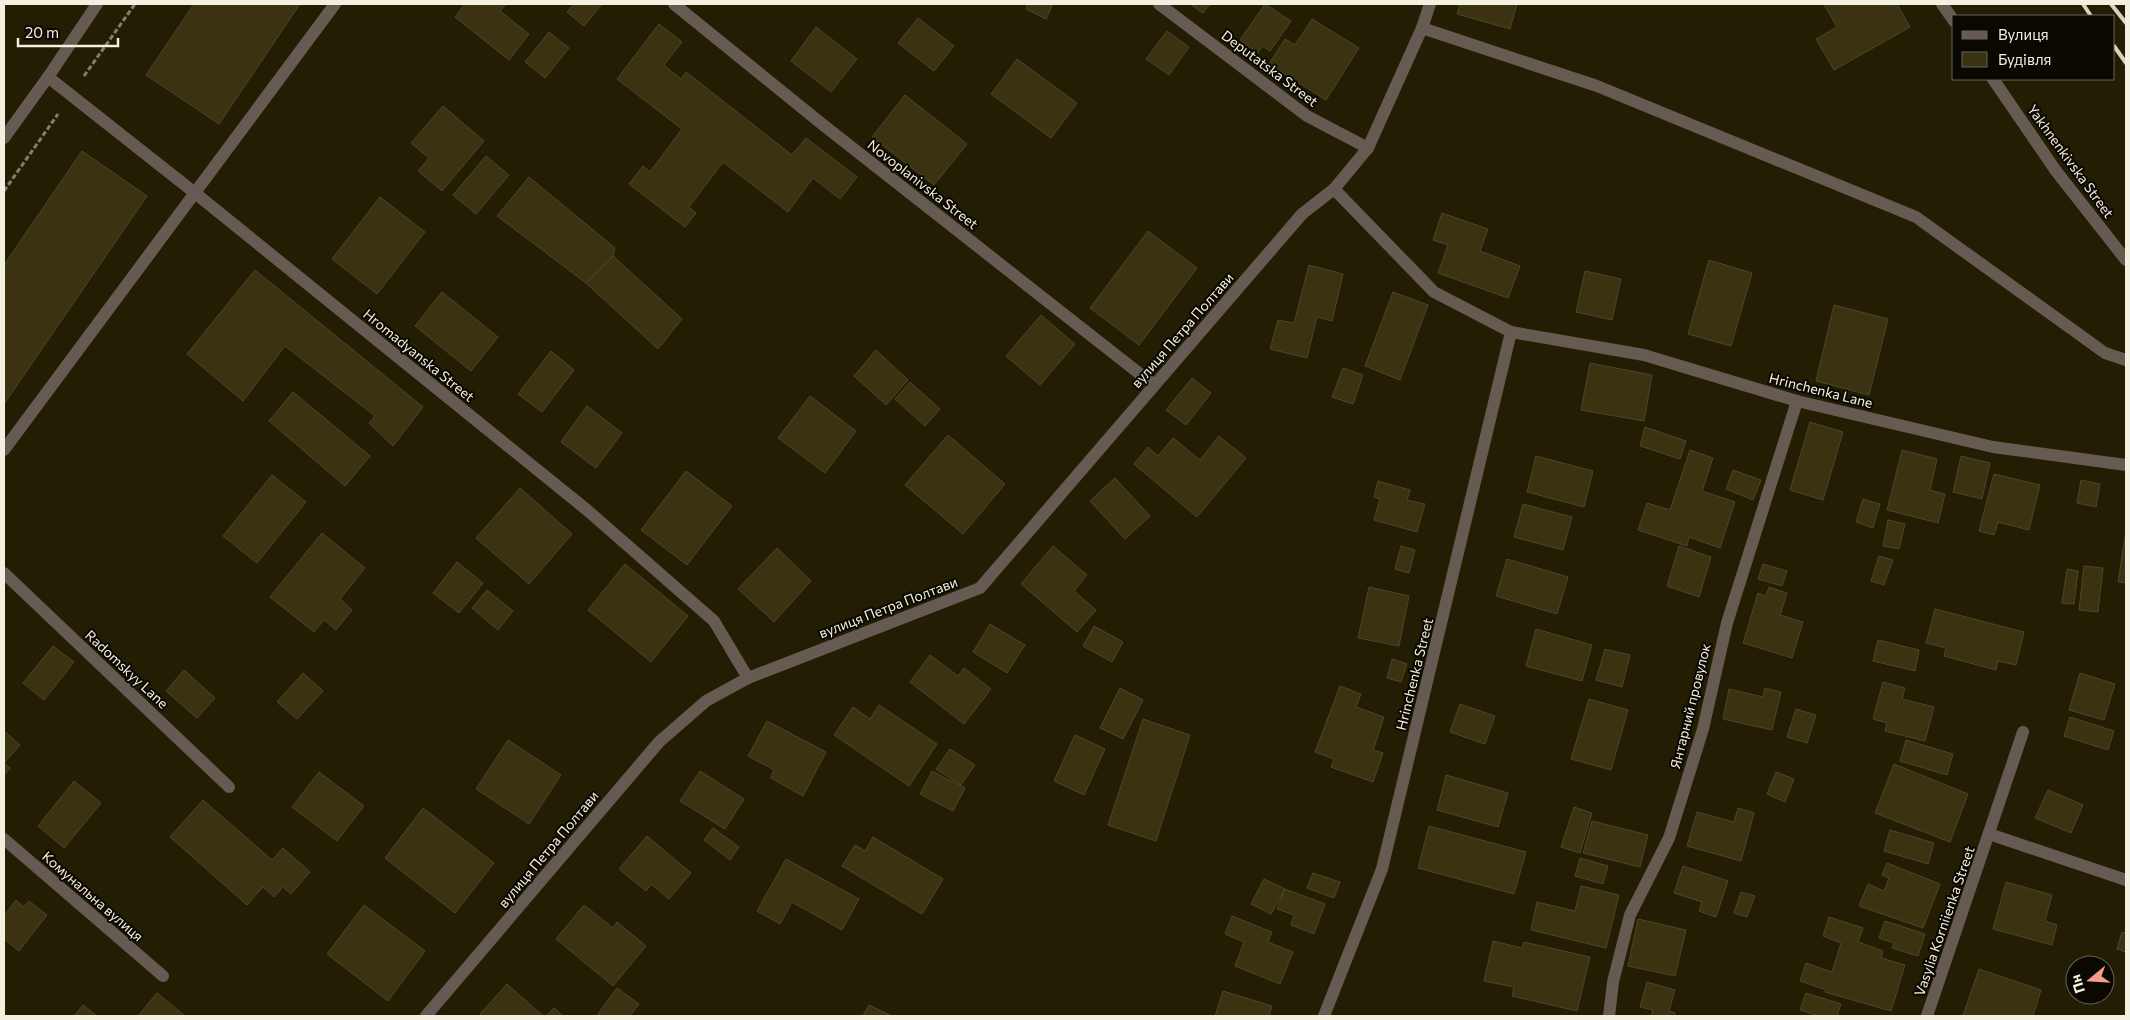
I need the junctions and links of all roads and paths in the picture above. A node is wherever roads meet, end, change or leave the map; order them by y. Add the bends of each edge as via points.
1 (97, 4) edge
2 (334, 4) edge
3 (674, 4) edge
4 (1159, 4) edge
5 (1430, 4) edge
6 (1942, 4) edge
7 (1952, 18) edge
8 (1422, 28) junction
9 (48, 77) junction
10 (1994, 80) edge
11 (4, 138) edge
12 (1368, 148) junction
13 (1334, 189) junction
14 (195, 193) junction
15 (2126, 260) edge
16 (1512, 332) junction
17 (2126, 360) edge
18 (1154, 385) junction
19 (1797, 401) junction
20 (4, 450) edge
21 (2126, 465) edge
22 (4, 574) edge
23 (748, 678) junction
24 (2023, 732) dead end
25 (229, 787) dead end
26 (1989, 834) junction
27 (4, 839) edge
28 (2126, 880) edge
29 (163, 976) dead end
30 (426, 1016) edge
31 (1324, 1016) edge
32 (1609, 1016) edge
33 (1927, 1016) edge

1 - 9 street
2 - 14 street
3 - 18 street, Novoplanivska Street
4 - 12 street, Deputatska Street via 1307,116
5 - 8 street, вулиця Петра Полтави
6 - 7 street
8 - 12 street, вулиця Петра Полтави
8 - 17 street via 1597,86 1916,218 2105,353
9 - 11 street
9 - 14 street, Hromadyanska Street
10 - 15 street, Yakhnenkivska Street via 2056,170
12 - 13 street, вулиця Петра Полтави
13 - 16 street via 1434,292
13 - 18 street, вулиця Петра Полтави via 1302,214
14 - 20 street
14 - 23 street, Hromadyanska Street via 579,504 714,621
16 - 19 street, Hrinchenka Lane via 1644,355
16 - 31 street, Hrinchenka Street via 1382,869
18 - 23 street, вулиця Петра Полтави via 980,588
19 - 21 street, Hrinchenka Lane via 1993,447
19 - 32 street, Янтарний провулок via 1727,623 1703,729 1669,838 1630,915
22 - 25 street, Radomskyy Lane
23 - 30 street, вулиця Петра Полтави via 706,701 659,742
24 - 26 street, Vasylia Korniienka Street
26 - 28 street, Vasylia Korniienka Street
26 - 33 street, Vasylia Korniienka Street
27 - 29 street, Комунальна вулиця

